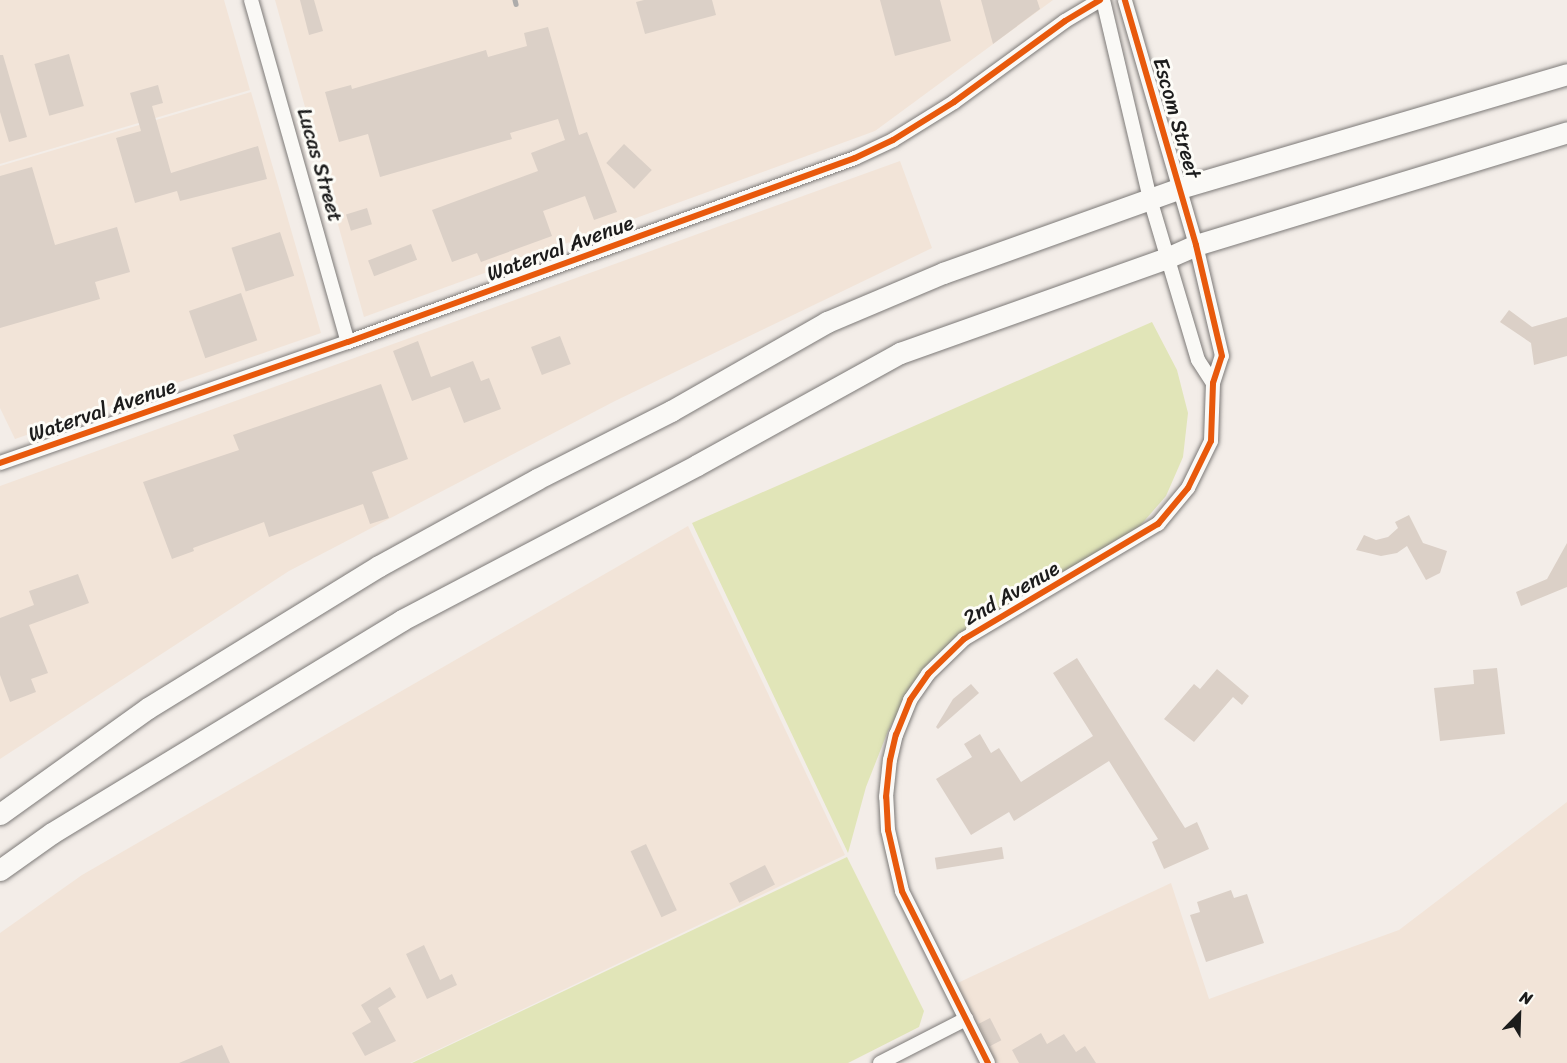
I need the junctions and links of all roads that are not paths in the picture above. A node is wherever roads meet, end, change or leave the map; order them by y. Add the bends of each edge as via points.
1 (251, 0) edge
2 (1102, 0) edge
3 (1125, 0) edge
4 (1567, 74) edge
5 (1567, 132) edge
6 (1180, 188) junction
7 (1150, 199) junction
8 (1196, 245) junction
9 (1169, 257) junction
10 (348, 342) junction
11 (1213, 383) junction
12 (0, 463) edge
13 (0, 814) edge
14 (0, 870) edge
15 (966, 1018) junction
16 (880, 1063) edge
17 (988, 1063) edge

1 - 10 street, Lucas Street
2 - 7 street, Escom Street
2 - 10 street, Waterval Avenue via 1065,21 954,102 893,140 855,158
3 - 6 street, Escom Street
4 - 6 main road
5 - 8 main road
6 - 7 main road
6 - 8 street, Escom Street
7 - 9 street, Escom Street
7 - 13 main road via 943,273 827,322 307,609 148,708
8 - 9 main road
8 - 11 street, 2nd Avenue via 1222,356
9 - 11 street via 1198,360
9 - 14 main road via 900,353 402,620 62,827
10 - 12 street, Waterval Avenue
11 - 15 street, 2nd Avenue via 1211,441 1188,488 1158,524 964,639 928,674 910,700 896,735 890,760 887,819 902,891
15 - 16 street
15 - 17 street, 2nd Avenue

